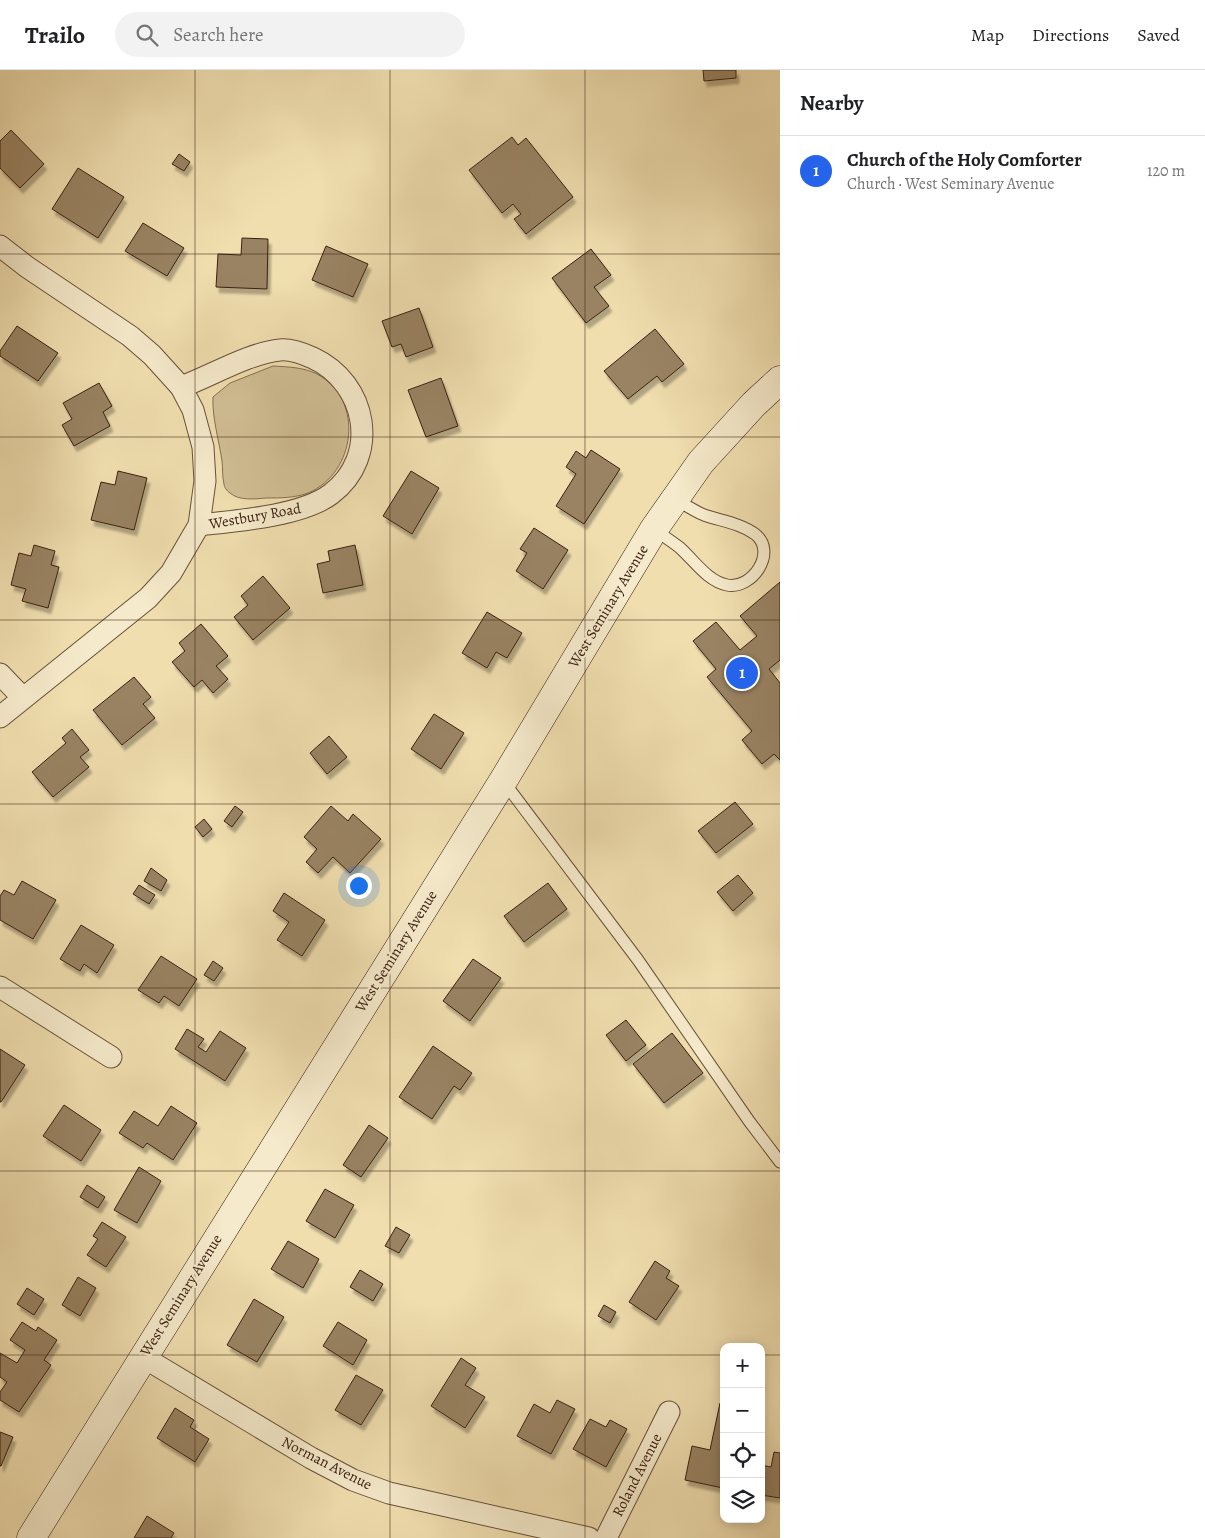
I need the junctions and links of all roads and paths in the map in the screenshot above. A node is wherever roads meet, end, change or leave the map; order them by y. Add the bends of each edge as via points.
1 (0, 246) edge
2 (780, 380) edge
3 (181, 387) junction
4 (674, 498) junction
5 (199, 526) junction
6 (654, 529) junction
7 (0, 674) edge
8 (23, 698) junction
9 (0, 717) edge
10 (502, 781) junction
11 (0, 986) edge
12 (111, 1057) dead end
13 (780, 1162) edge
14 (142, 1357) junction
15 (669, 1412) dead end
16 (31, 1538) edge
17 (589, 1538) edge
18 (606, 1538) edge

1 - 3 street, Westbury Road via 27,268 130,336
2 - 4 main road, West Seminary Avenue via 729,430
3 - 5 street, Westbury Road via 193,410 203,447 204,481
3 - 5 street, Westbury Road via 258,354 282,350 306,355 327,364 346,382 358,405 363,432 359,454 332,494 314,504
4 - 6 main road, West Seminary Avenue
4 - 6 lane via 702,514 755,534 763,543 764,558 758,571 744,582 728,585 713,580 679,547
5 - 8 street, Westbury Road via 172,573 148,598
6 - 10 main road, West Seminary Avenue
7 - 8 street
8 - 9 street, Westbury Road
10 - 13 lane via 638,960
10 - 14 main road, West Seminary Avenue
11 - 12 street
14 - 16 main road, West Seminary Avenue
14 - 17 street, Norman Avenue via 353,1480 389,1493
15 - 18 street, Roland Avenue

